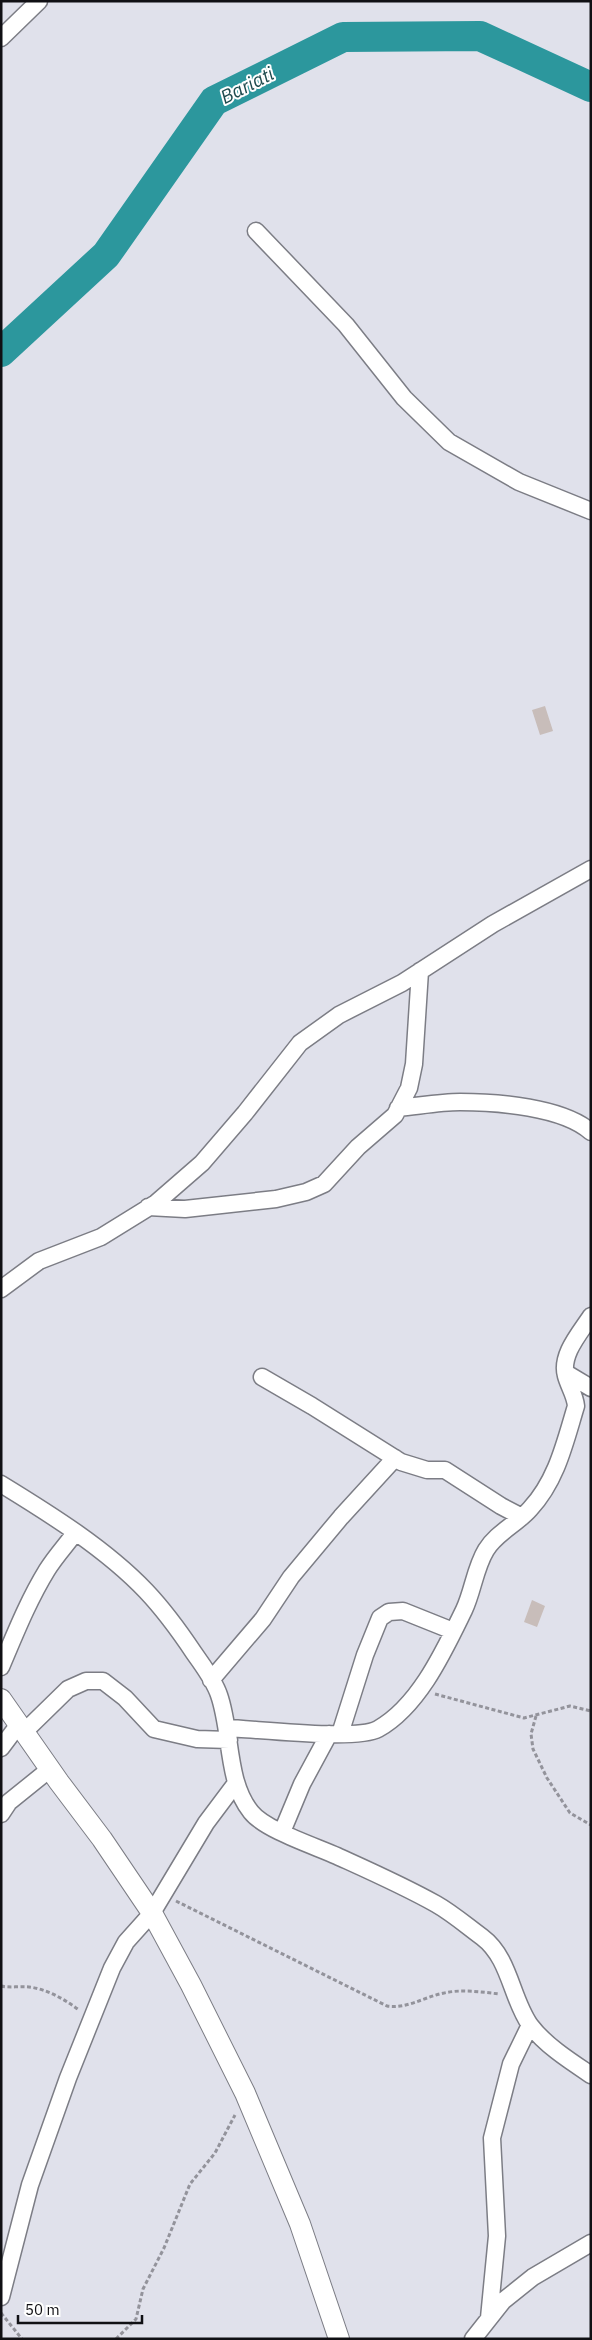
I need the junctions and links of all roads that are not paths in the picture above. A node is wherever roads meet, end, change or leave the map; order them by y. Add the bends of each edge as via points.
1 (39, 1) edge
2 (1, 38) edge
3 (256, 231) dead end
4 (591, 511) edge
5 (591, 869) edge
6 (420, 971) junction
7 (398, 1108) junction
8 (591, 1132) edge
9 (148, 1208) junction
10 (1, 1289) edge
11 (591, 1316) edge
12 (566, 1373) junction
13 (262, 1377) dead end
14 (591, 1388) edge
15 (395, 1458) junction
16 (1, 1484) edge
17 (522, 1517) junction
18 (75, 1533) junction
19 (453, 1631) junction
20 (1, 1667) edge
21 (211, 1680) junction
22 (1, 1698) edge
23 (22, 1728) junction
24 (228, 1734) junction
25 (334, 1734) junction
26 (1, 1748) edge
27 (50, 1769) junction
28 (236, 1782) junction
29 (1, 1814) edge
30 (282, 1832) junction
31 (152, 1913) junction
32 (530, 2025) junction
33 (591, 2076) edge
34 (591, 2243) edge
35 (1, 2297) edge
36 (489, 2318) junction
37 (339, 2339) edge
38 (473, 2339) edge

1 - 2 street
3 - 4 street via 346,326 404,398 449,442 519,482
5 - 6 street via 493,924
6 - 7 street via 414,1064 409,1088
6 - 9 street via 339,1015 300,1044 202,1162
7 - 8 street via 460,1102 551,1111 571,1118
7 - 9 street via 395,1115 358,1147 324,1184 306,1192 213,1207
9 - 10 street via 101,1237 39,1262
11 - 12 street via 566,1357
12 - 14 street
12 - 17 street via 576,1406 566,1440 543,1492
13 - 15 street
15 - 17 street via 414,1468 445,1470
15 - 21 street via 291,1577 263,1619
16 - 18 street
17 - 19 street via 486,1549 467,1603
18 - 20 street via 48,1568 17,1626
18 - 21 street via 146,1590 181,1633
19 - 25 street via 434,1669 400,1710 377,1729
19 - 25 street via 403,1611 389,1612 380,1618
21 - 24 street via 219,1693
22 - 23 street
23 - 24 street via 68,1689 86,1680 103,1681 125,1698 154,1729 197,1739
23 - 26 street
23 - 27 street
24 - 25 street
24 - 28 street
25 - 30 street via 302,1784
27 - 29 street via 9,1802
27 - 31 street
28 - 30 street via 253,1814
28 - 31 street via 206,1823
30 - 32 street via 437,1905 485,1940 498,1954
31 - 35 street via 126,1942 90,2020 30,2185
31 - 37 street via 245,2093 300,2224
32 - 33 street via 546,2042
32 - 36 street via 503,2090 492,2138 497,2236
34 - 36 street via 533,2277 503,2301
36 - 38 street

